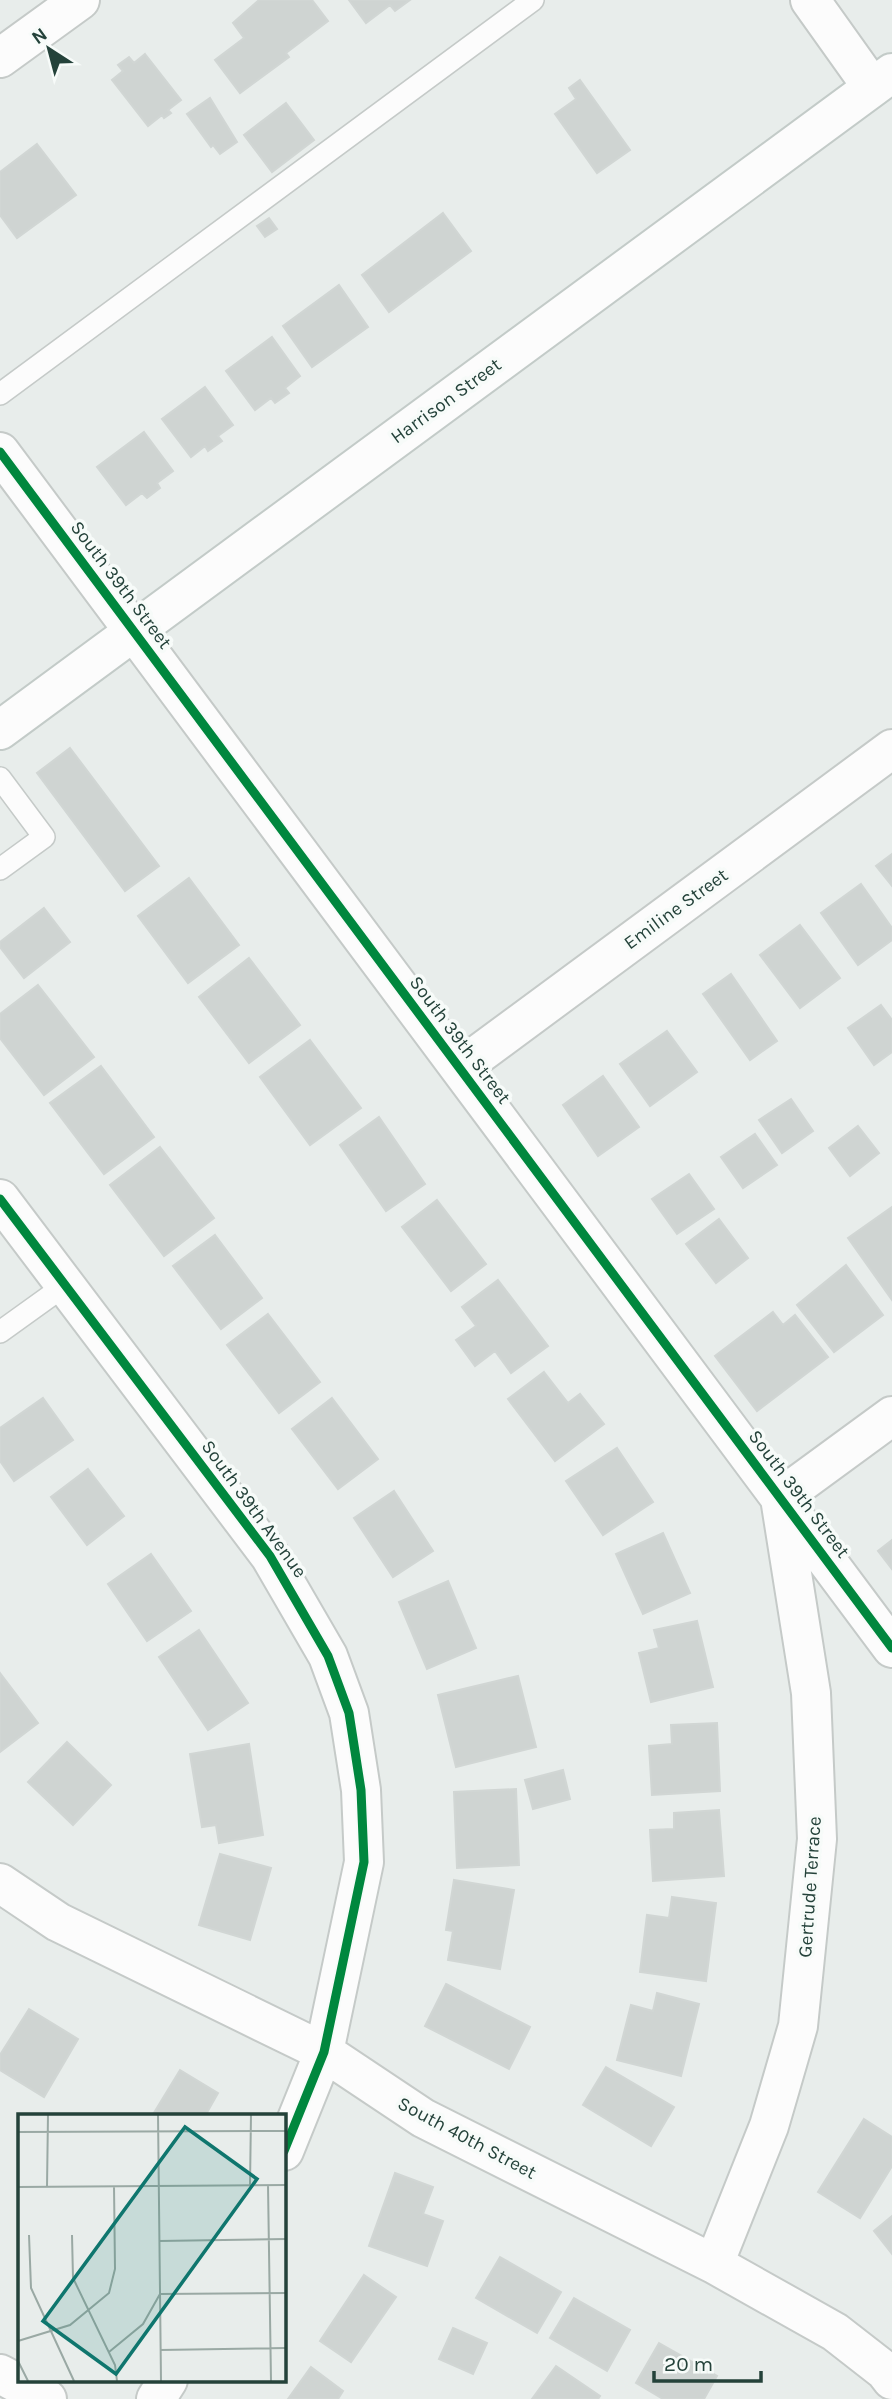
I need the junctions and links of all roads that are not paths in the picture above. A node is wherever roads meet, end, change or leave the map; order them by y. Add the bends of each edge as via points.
1 (80, 0) edge
2 (533, 0) edge
3 (810, 0) edge
4 (0, 58) edge
5 (882, 80) edge
6 (0, 394) edge
7 (0, 452) edge
8 (133, 631) junction
9 (0, 730) edge
10 (892, 749) edge
11 (0, 778) edge
12 (0, 869) edge
13 (460, 1068) junction
14 (0, 1199) edge
15 (64, 1286) junction
16 (0, 1332) edge
17 (892, 1416) edge
18 (780, 1498) junction
19 (892, 1648) edge
20 (0, 1883) edge
21 (324, 2052) junction
22 (285, 2149) edge
23 (714, 2264) junction
24 (0, 2374) edge
25 (892, 2380) edge
26 (167, 2382) edge
27 (47, 2399) edge
28 (156, 2399) edge

1 - 4 street
2 - 6 lane
3 - 5 street
5 - 8 street, Harrison Street
7 - 8 street, South 39th Street
8 - 9 street, Harrison Street
8 - 13 street, South 39th Street
10 - 13 street, Emiline Street
11 - 12 lane via 44,837
13 - 18 street, South 39th Street
14 - 15 street, South 39th Avenue
15 - 16 lane
15 - 21 street, South 39th Avenue via 270,1556 328,1656 346,1703 361,1790 364,1862
17 - 18 street
18 - 19 street, South 39th Street
18 - 23 street, Gertrude Terrace via 811,1693 817,1839 798,2026 769,2126
20 - 21 street, South 40th Street via 58,1922
21 - 22 street, South 39th Avenue
21 - 23 street, South 40th Street via 423,2118
23 - 25 street, South 40th Street via 835,2332
24 - 27 street
26 - 28 street

